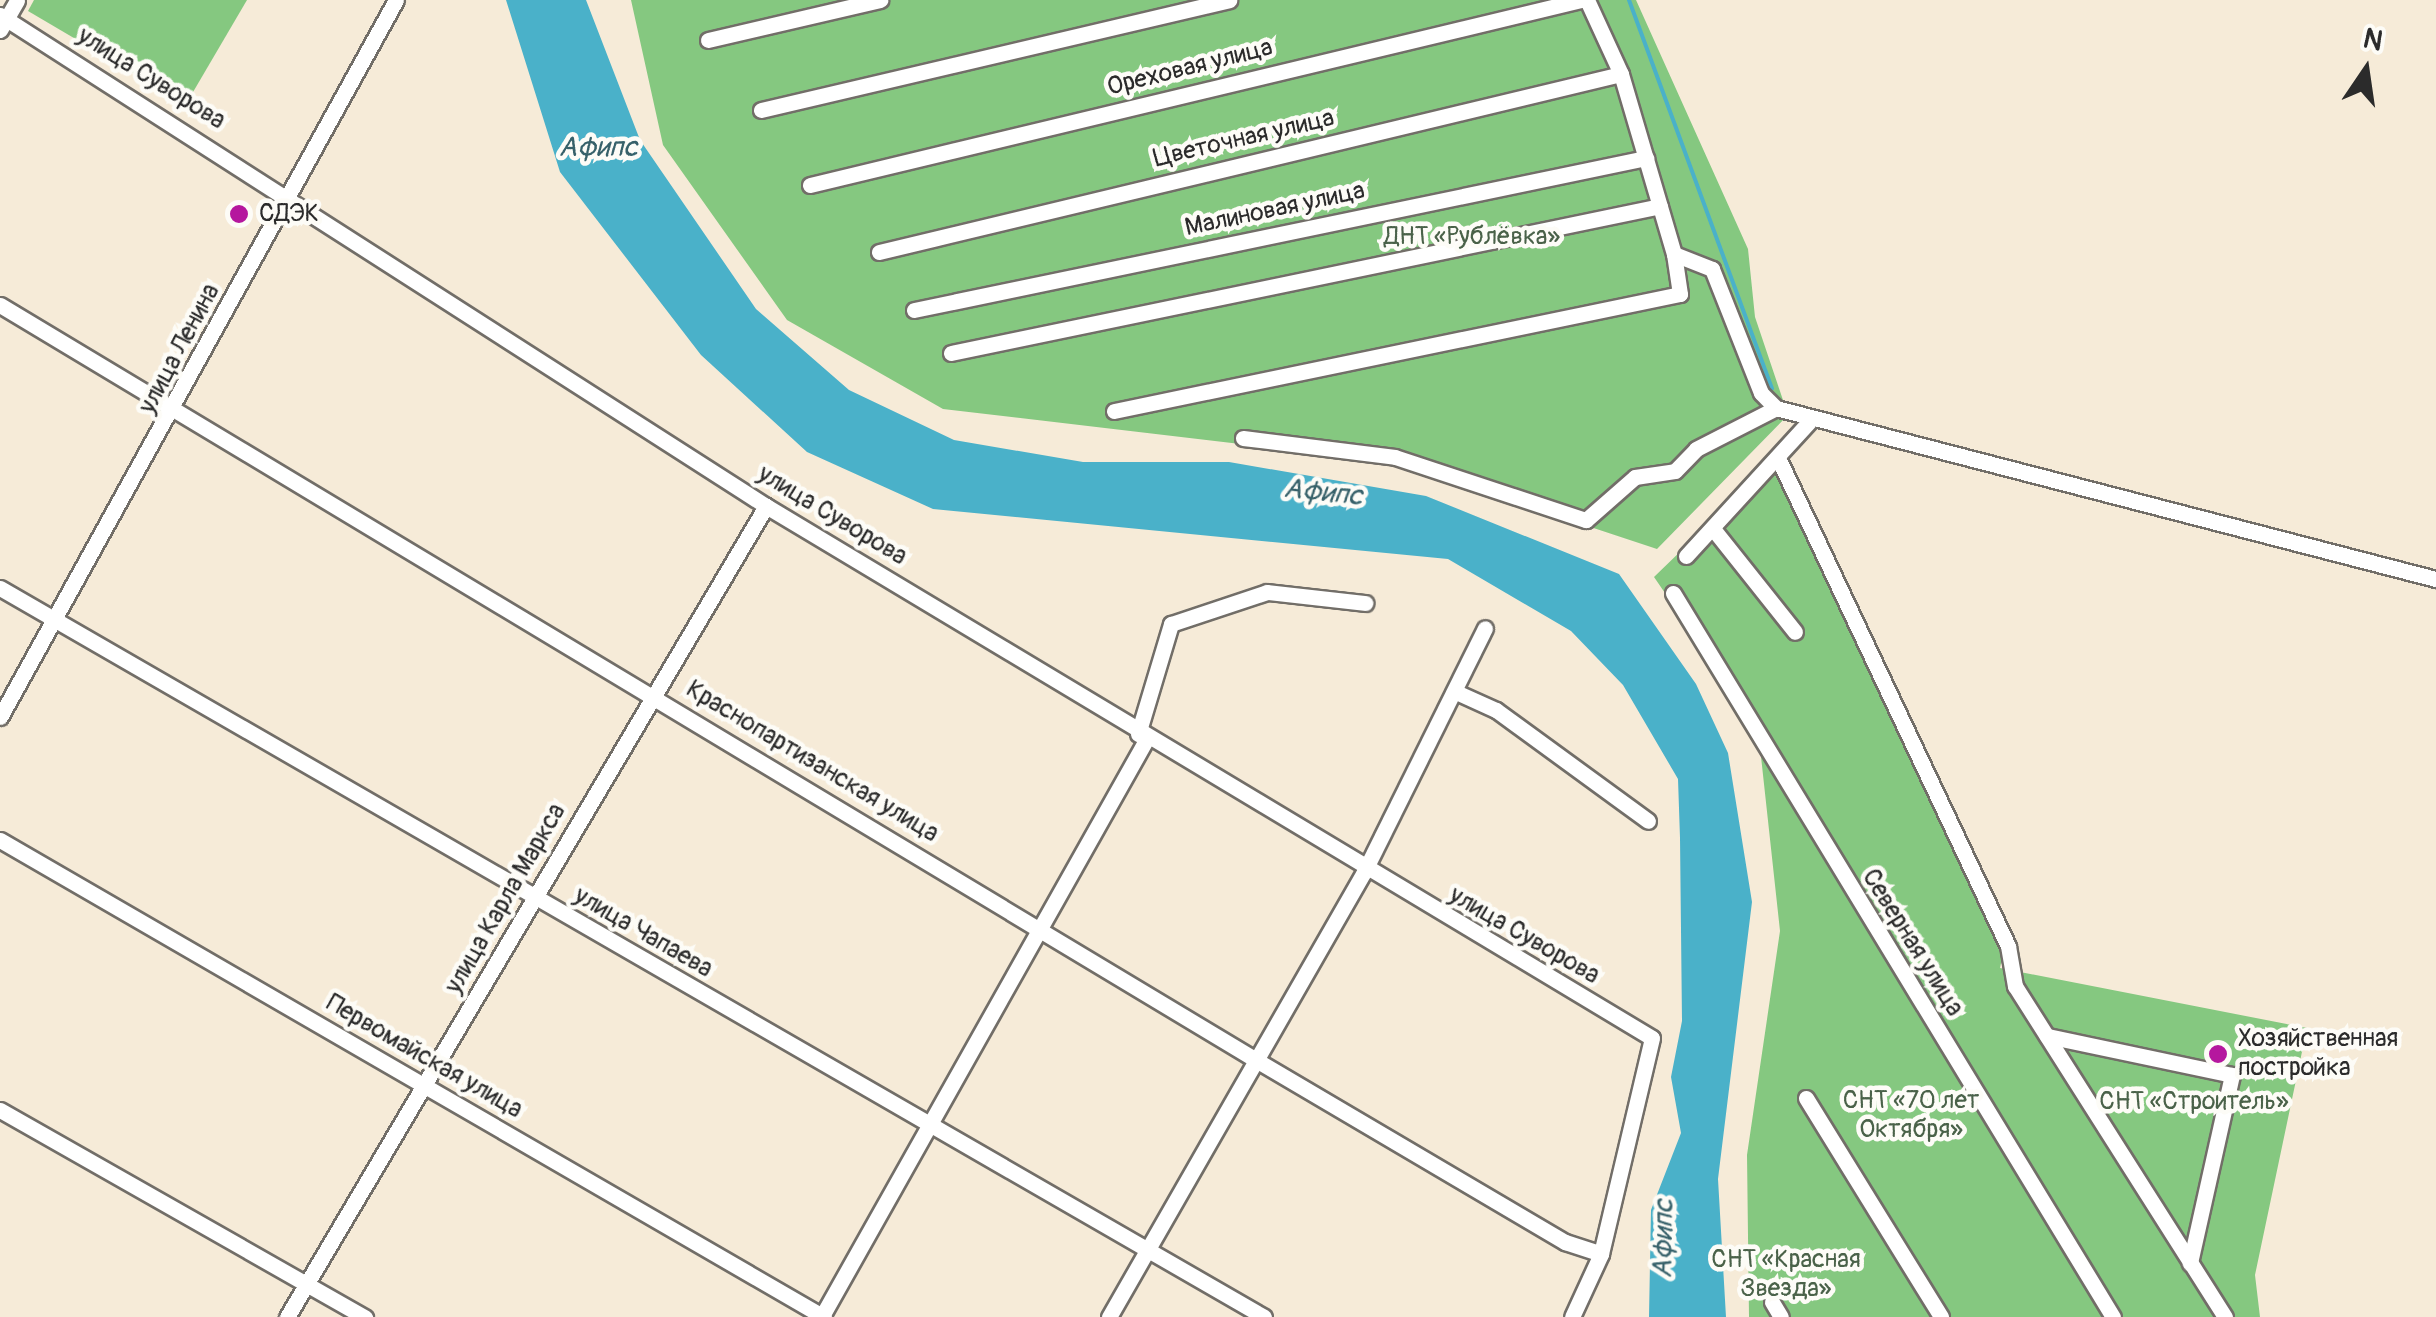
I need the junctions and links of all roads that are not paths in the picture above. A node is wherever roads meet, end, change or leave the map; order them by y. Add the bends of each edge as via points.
1 (17, 0) edge
2 (396, 0) edge
3 (880, 0) edge
4 (1229, 0) edge
5 (1584, 0) edge
6 (2, 21) edge
7 (708, 40) dead end
8 (1621, 74) junction
9 (761, 110) dead end
10 (1646, 158) junction
11 (810, 185) dead end
12 (291, 197) junction
13 (1660, 206) junction
14 (879, 252) dead end
15 (1674, 254) junction
16 (0, 306) edge
17 (914, 310) dead end
18 (951, 353) dead end
19 (1776, 408) junction
20 (177, 410) junction
21 (1114, 411) dead end
22 (1809, 422) junction
23 (1242, 438) dead end
24 (1780, 462) junction
25 (766, 506) junction
26 (1714, 530) junction
27 (1686, 556) dead end
28 (2436, 580) edge
29 (0, 588) edge
30 (1673, 593) dead end
31 (1365, 603) dead end
32 (56, 619) junction
33 (1484, 628) dead end
34 (1795, 632) dead end
35 (1456, 692) junction
36 (654, 696) junction
37 (0, 717) edge
38 (1142, 737) junction
39 (1648, 821) dead end
40 (0, 840) edge
41 (1364, 872) junction
42 (535, 899) junction
43 (1039, 927) junction
44 (2047, 1036) junction
45 (1256, 1060) junction
46 (424, 1086) junction
47 (1806, 1098) dead end
48 (0, 1110) edge
49 (928, 1126) junction
50 (1148, 1249) junction
51 (1601, 1254) junction
52 (2190, 1263) junction
53 (307, 1284) junction
54 (1772, 1302) dead end
55 (823, 1316) edge
56 (287, 1317) edge
57 (365, 1317) edge
58 (1108, 1317) edge
59 (1264, 1317) edge
60 (1572, 1317) edge
61 (1781, 1317) edge
62 (1942, 1317) edge
63 (2114, 1317) edge
64 (2225, 1317) edge

1 - 6 street
2 - 12 street, улица Ленина
3 - 7 street
4 - 9 street
5 - 8 street
5 - 11 street, Ореховая улица
6 - 12 street, улица Суворова
8 - 10 street
8 - 14 street, Цветочная улица
10 - 13 street
10 - 17 street, Малиновая улица
12 - 20 street, улица Ленина
12 - 25 street, улица Суворова
13 - 15 street
13 - 18 street
15 - 19 street via 1712,268 1761,393
15 - 21 street via 1680,294
16 - 20 street, Краснопартизанская улица
19 - 22 street
19 - 23 street via 1696,448 1675,471 1635,477 1586,520 1395,457
20 - 32 street, улица Ленина
20 - 36 street, Краснопартизанская улица
22 - 24 street
22 - 28 street
24 - 26 street
24 - 44 street via 2008,946 2015,986
25 - 36 street, улица Карла Маркса
25 - 38 street, улица Суворова
26 - 27 street
26 - 34 street
29 - 32 street, улица Чапаева
30 - 63 street, Северная улица
31 - 38 street via 1267,592 1171,624
32 - 37 street, улица Ленина
32 - 42 street, улица Чапаева
33 - 35 street
35 - 39 street via 1496,710
35 - 41 street
36 - 42 street, улица Карла Маркса
36 - 43 street, Краснопартизанская улица
38 - 41 street, улица Суворова
38 - 43 street
40 - 46 street, Первомайская улица
41 - 45 street
41 - 51 street, улица Суворова via 1652,1038
42 - 46 street, улица Карла Маркса
42 - 49 street, улица Чапаева
43 - 45 street, Краснопартизанская улица
43 - 49 street
44 - 52 street
44 - 52 street via 2232,1075
45 - 50 street
45 - 51 street, Краснопартизанская улица via 1565,1242
46 - 53 street, улица Карла Маркса
46 - 55 street, Первомайская улица
47 - 62 street
48 - 53 street
49 - 50 street, улица Чапаева
49 - 55 street
50 - 58 street
50 - 59 street, улица Чапаева
51 - 60 street
52 - 64 street
53 - 56 street, улица Карла Маркса
53 - 57 street
54 - 61 street

